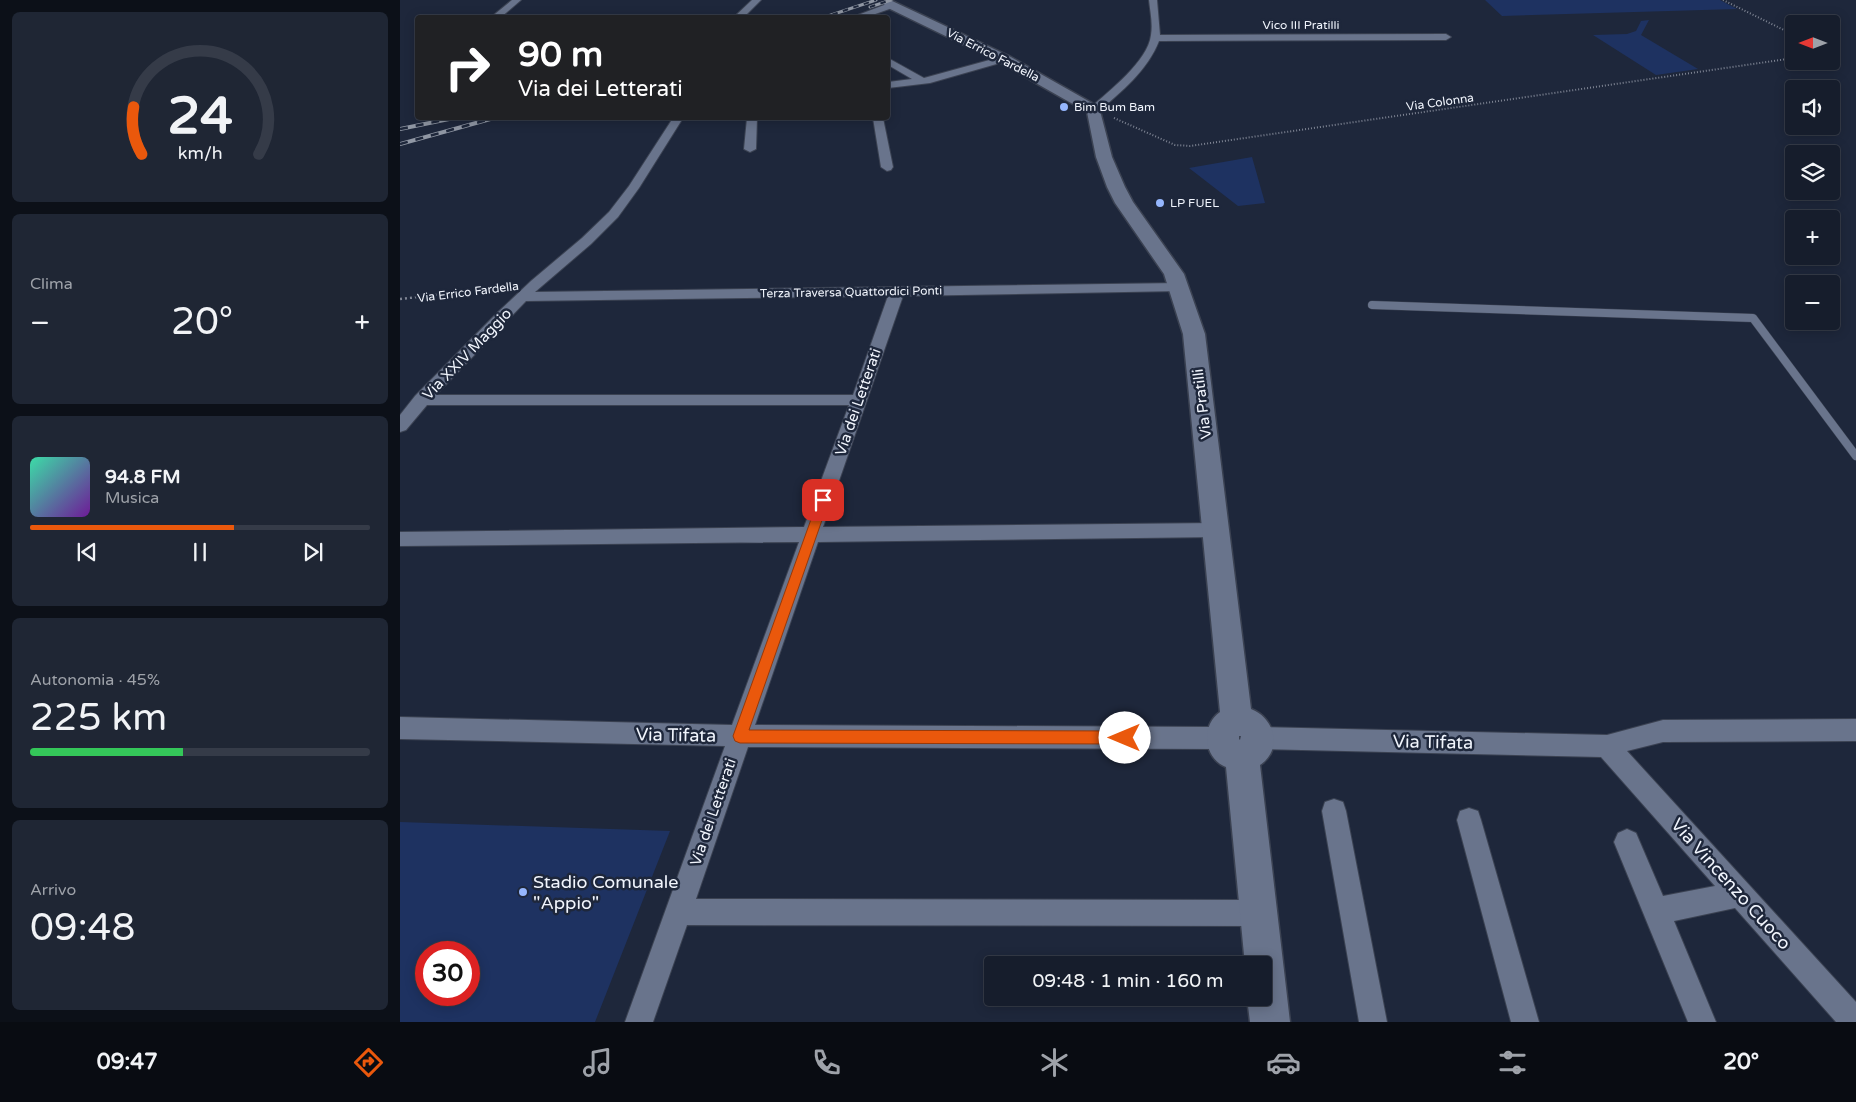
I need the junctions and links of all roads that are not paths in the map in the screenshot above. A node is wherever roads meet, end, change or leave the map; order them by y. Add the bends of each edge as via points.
1 (517, 0) edge
2 (757, 0) edge
3 (1153, 0) edge
4 (891, 5) joint
5 (498, 15) edge
6 (741, 15) edge
7 (863, 15) edge
8 (1446, 37) dead end
9 (1156, 38) junction
10 (1004, 59) junction
11 (890, 62) edge
12 (904, 71) junction
13 (922, 81) junction
14 (890, 82) edge
15 (890, 84) edge
16 (1094, 110) junction
17 (677, 120) edge
18 (752, 120) edge
19 (878, 120) edge
20 (750, 149) dead end
21 (887, 167) dead end
22 (1180, 288) junction
23 (897, 292) junction
24 (523, 297) junction
25 (1372, 305) dead end
26 (421, 400) junction
27 (858, 400) junction
28 (400, 426) edge
29 (1856, 456) edge
30 (1217, 530) junction
31 (812, 534) junction
32 (400, 540) edge
33 (400, 728) edge
34 (1856, 730) edge
35 (740, 736) junction
36 (1240, 738) junction
37 (1607, 746) junction
38 (1334, 811) dead end
39 (1469, 820) dead end
40 (1627, 842) dead end
41 (1741, 894) junction
42 (1656, 911) junction
43 (678, 912) junction
44 (1258, 913) junction
45 (639, 1022) edge
46 (1270, 1022) edge
47 (1373, 1022) edge
48 (1526, 1022) edge
49 (1702, 1022) edge
50 (1856, 1022) edge

1 - 5 street
2 - 6 street
3 - 9 street
4 - 7 street
4 - 10 street, Via Errico Fardella
8 - 9 street, Vico III Pratilli
9 - 16 street via 1140,64
10 - 13 street
10 - 16 street, Via Errico Fardella
11 - 12 street
12 - 13 street
12 - 14 street
13 - 15 street
16 - 22 street, Via Pratilli via 1104,157 1124,203 1174,274
17 - 24 street, Via XXIV Maggio via 624,201 602,226
18 - 20 street
19 - 21 street
22 - 23 street, Terza Traversa Quattordici Ponti
22 - 30 street, Via Pratilli via 1194,334
23 - 24 street, Terza Traversa Quattordici Ponti
23 - 27 street, Via dei Letterati
24 - 26 street, Via XXIV Maggio
25 - 29 lane via 1753,318
26 - 27 street
26 - 28 street, Via XXIV Maggio
27 - 31 street, Via dei Letterati
30 - 31 street
30 - 36 street, Via Pratilli
31 - 32 street
31 - 35 street, Via dei Letterati
33 - 35 street, Via Tifata
34 - 37 street via 1663,731
35 - 36 street, Via Tifata
35 - 43 street, Via dei Letterati
36 - 37 street, Via Tifata
36 - 44 street, Via Pratilli
37 - 41 street, Via Vincenzo Cuoco
38 - 47 street
39 - 48 street
40 - 42 street
41 - 42 street
41 - 50 street, Via Vincenzo Cuoco
42 - 49 street
43 - 44 street
43 - 45 street, Via dei Letterati
44 - 46 street, Via Pratilli

